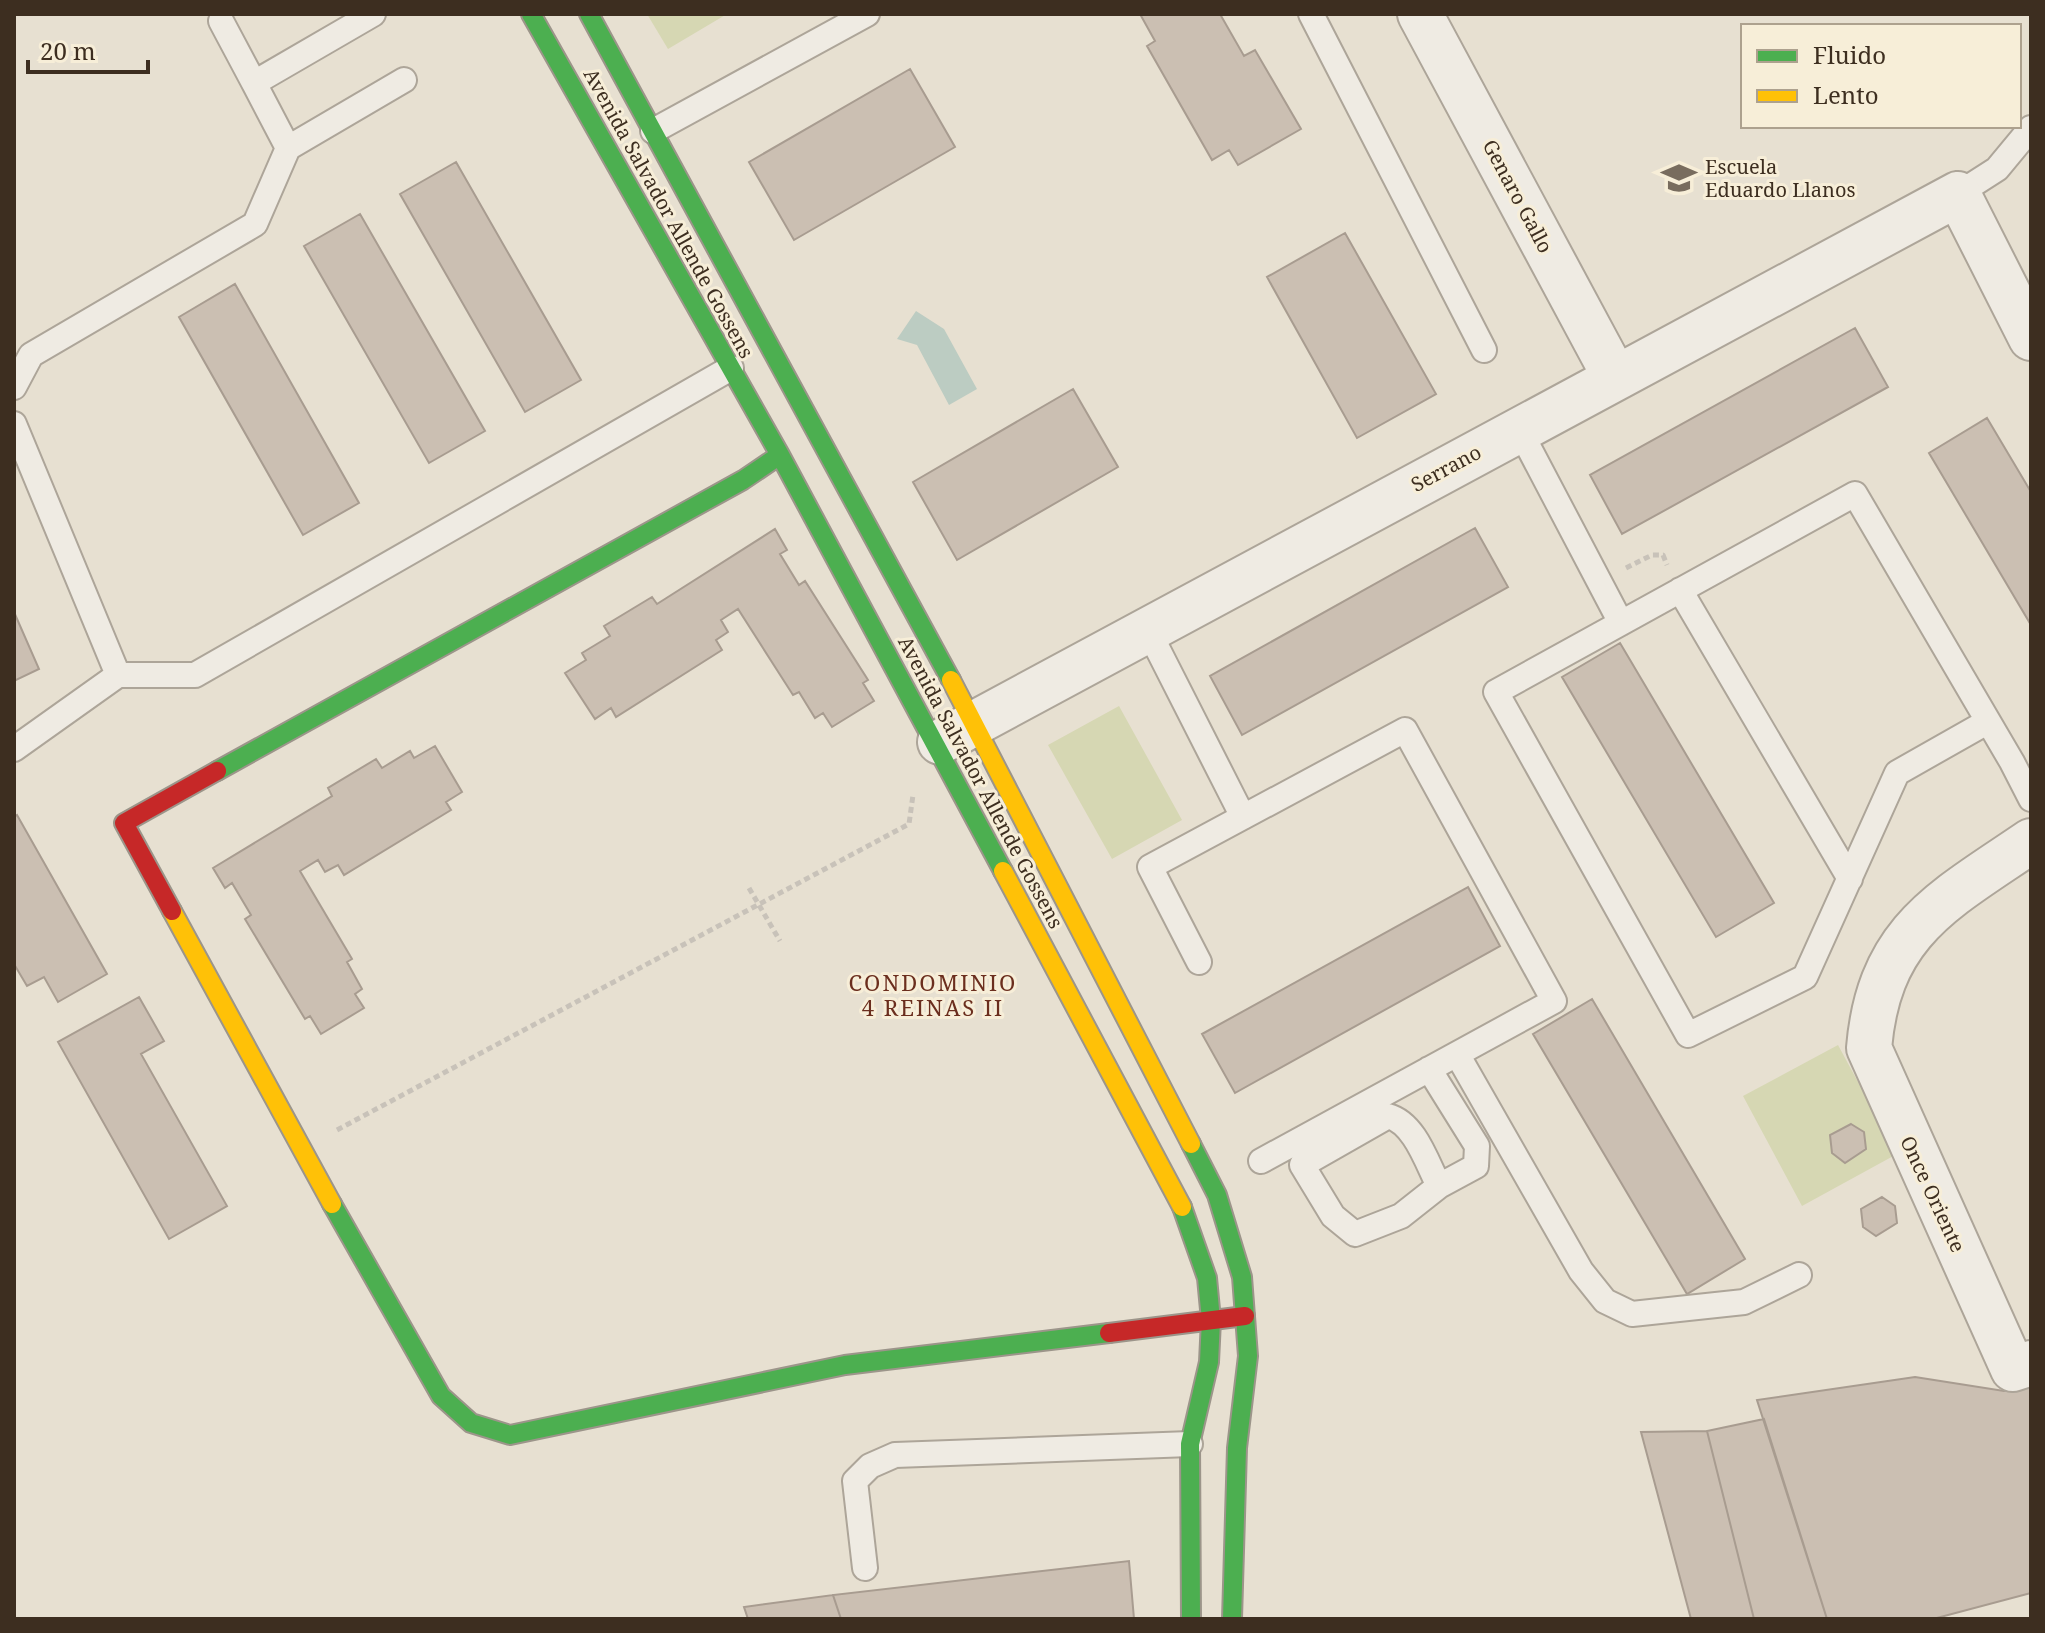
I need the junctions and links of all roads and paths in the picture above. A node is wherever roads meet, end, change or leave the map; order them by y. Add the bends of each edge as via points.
1 (373, 14) edge
2 (531, 14) edge
3 (589, 14) edge
4 (867, 14) edge
5 (1311, 14) edge
6 (1420, 14) edge
7 (224, 16) edge
8 (404, 80) dead end
9 (254, 83) junction
10 (2031, 128) edge
11 (653, 131) junction
12 (288, 148) junction
13 (1958, 194) junction
14 (2031, 338) edge
15 (1484, 350) dead end
16 (731, 368) junction
17 (1615, 377) junction
18 (14, 387) edge
19 (14, 424) edge
20 (1519, 429) junction
21 (780, 455) junction
22 (1680, 590) junction
23 (1621, 623) junction
24 (1148, 630) junction
25 (118, 675) junction
26 (1987, 722) junction
27 (975, 724) junction
28 (14, 749) edge
29 (941, 754) junction
30 (2031, 799) edge
31 (1243, 817) junction
32 (2031, 841) edge
33 (1850, 879) junction
34 (749, 888) dead end
35 (760, 907) junction
36 (780, 941) dead end
37 (1199, 962) dead end
38 (1457, 1054) junction
39 (1429, 1069) junction
40 (301, 1148) junction
41 (1261, 1161) dead end
42 (1439, 1186) junction
43 (1799, 1275) dead end
44 (1245, 1316) junction
45 (1211, 1320) junction
46 (2022, 1366) edge
47 (1190, 1444) junction
48 (865, 1568) dead end
49 (1191, 1619) edge
50 (1232, 1619) edge

1 - 9 lane
2 - 16 main road, Avenida Salvador Allende Gossens
3 - 11 main road, Avenida Salvador Allende Gossens
4 - 11 lane
5 - 15 lane
6 - 17 street, Genaro Gallo
7 - 9 lane
8 - 12 lane
9 - 12 lane
10 - 13 lane via 1997,169
11 - 27 main road, Avenida Salvador Allende Gossens
12 - 18 lane via 255,224 31,355
13 - 14 street
13 - 17 street, Serrano
16 - 21 main road, Avenida Salvador Allende Gossens
16 - 25 lane via 195,675
17 - 20 street, Serrano
19 - 25 lane
20 - 23 lane
20 - 24 street, Serrano
21 - 29 main road, Avenida Salvador Allende Gossens
21 - 40 main road via 124,823
22 - 23 lane
22 - 26 lane via 1855,494
22 - 33 lane
23 - 33 lane via 1496,692 1688,1035 1805,977
24 - 27 street, Serrano
24 - 31 lane
25 - 28 lane
26 - 30 lane
26 - 33 lane via 1897,773
27 - 29 street, Serrano
27 - 44 main road, Avenida Salvador Allende Gossens via 1217,1195 1242,1277
29 - 35 path via 914,784 909,824
29 - 45 main road, Avenida Salvador Allende Gossens via 1188,1217 1207,1278
31 - 37 lane via 1150,867
31 - 38 lane via 1405,730 1554,1001
32 - 46 street, Once Oriente via 1942,902 1897,950 1872,1016 1869,1048
34 - 35 path
35 - 36 path
35 - 40 path
38 - 39 lane
38 - 43 lane via 1581,1271 1605,1301 1632,1314 1744,1302
39 - 41 lane
39 - 42 lane via 1477,1146 1476,1166
40 - 45 main road via 441,1396 471,1423 510,1435 845,1365
42 - 42 lane via 1401,1216 1355,1234 1333,1216 1302,1165 1388,1116 1400,1119 1412,1134
44 - 45 main road
44 - 50 main road, Avenida Salvador Allende Gossens via 1248,1356 1237,1448
45 - 47 main road, Avenida Salvador Allende Gossens via 1209,1362
47 - 48 lane via 895,1455 870,1466 855,1481
47 - 49 main road, Avenida Salvador Allende Gossens

